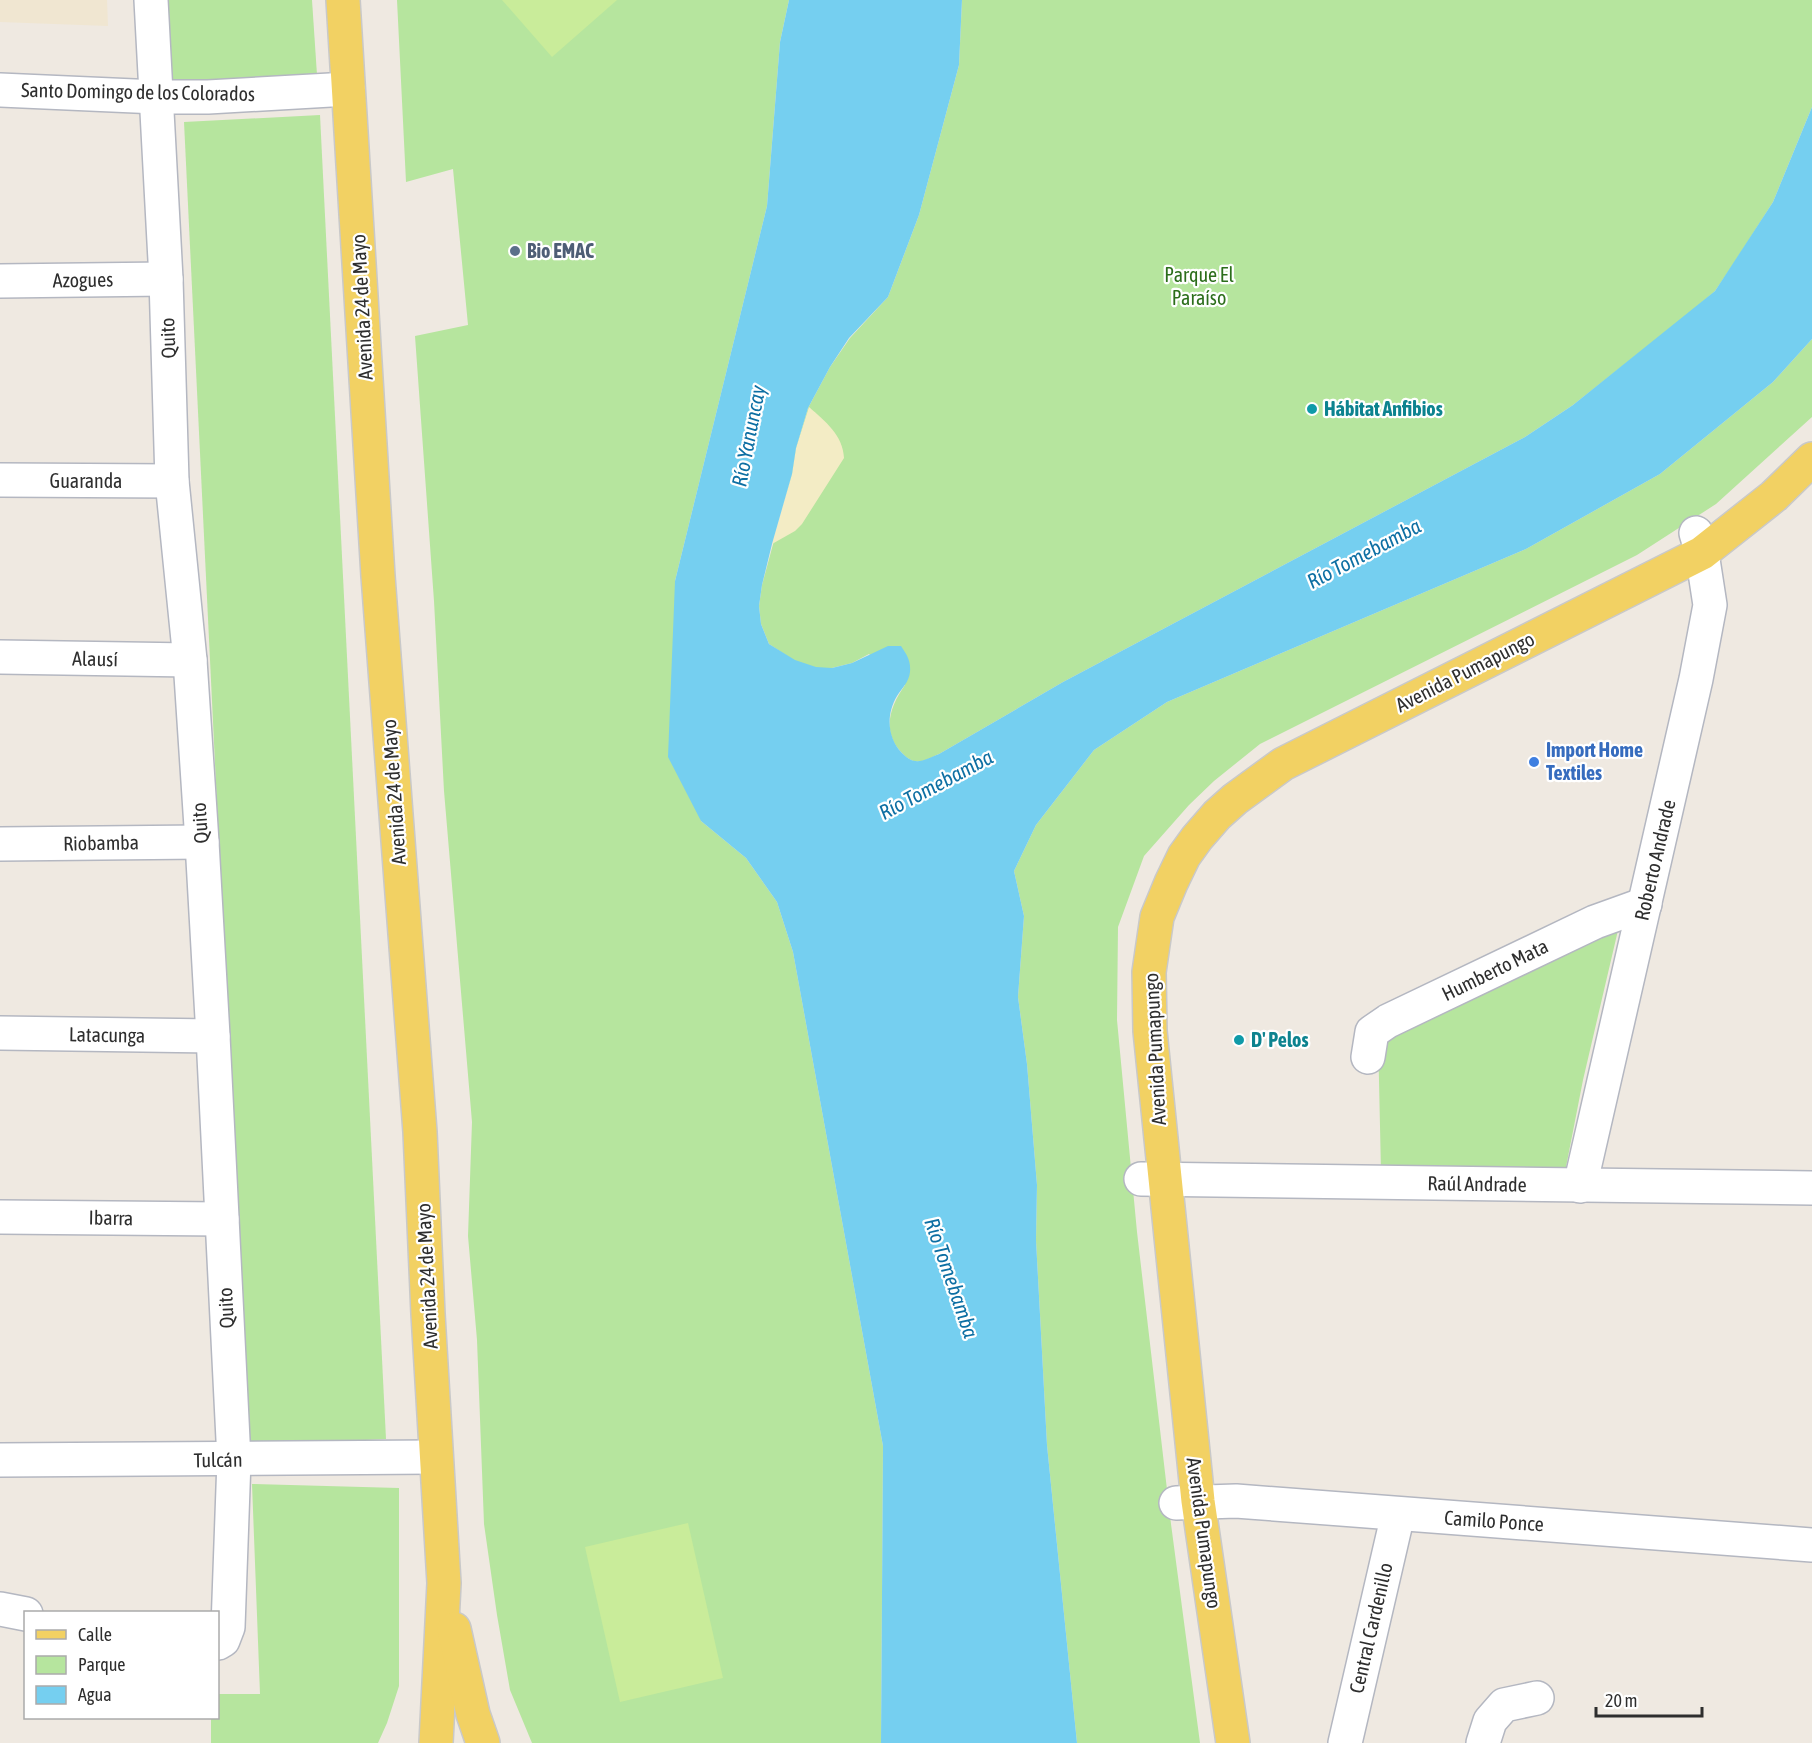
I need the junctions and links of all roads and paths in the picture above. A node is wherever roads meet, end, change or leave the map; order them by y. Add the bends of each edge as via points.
1 (151, 0) edge
2 (343, 0) edge
3 (348, 89) junction
4 (0, 90) edge
5 (157, 97) junction
6 (166, 279) junction
7 (0, 281) edge
8 (1812, 459) edge
9 (0, 480) edge
10 (172, 481) junction
11 (1699, 543) junction
12 (0, 657) edge
13 (190, 660) junction
14 (202, 842) junction
15 (0, 844) edge
16 (1645, 904) junction
17 (0, 1033) edge
18 (213, 1036) junction
19 (1368, 1057) dead end
20 (1153, 1179) junction
21 (1580, 1186) junction
22 (1812, 1188) edge
23 (0, 1216) edge
24 (222, 1220) junction
25 (435, 1456) junction
26 (0, 1460) edge
27 (234, 1460) junction
28 (1187, 1502) junction
29 (1398, 1514) junction
30 (1812, 1545) edge
31 (444, 1583) junction
32 (0, 1609) edge
33 (24, 1614) edge
34 (219, 1642) edge
35 (1537, 1698) dead end
36 (437, 1728) edge
37 (419, 1743) edge
38 (483, 1743) edge
39 (1233, 1743) edge
40 (1345, 1743) edge
41 (1483, 1743) edge

1 - 5 street, Quito
2 - 3 main road, Avenida 24 de Mayo
3 - 5 street, Santo Domingo de los Colorados
3 - 25 main road, Avenida 24 de Mayo via 378,576 420,1132
4 - 5 street, Santo Domingo de los Colorados
5 - 6 street, Quito
6 - 7 street, Azogues
6 - 10 street, Quito
8 - 11 main road, Avenida Pumapungo via 1774,496
9 - 10 street, Guaranda
10 - 13 street, Quito
11 - 16 street, Roberto Andrade via 1710,605
11 - 20 main road, Avenida Pumapungo via 1283,764 1235,800 1197,838 1184,856 1157,916 1149,972
12 - 13 street, Alausí
13 - 14 street, Quito
14 - 15 street, Riobamba
14 - 18 street, Quito
16 - 19 street, Humberto Mata via 1595,922 1388,1021 1372,1032
16 - 21 street, Roberto Andrade
17 - 18 street, Latacunga
18 - 24 street, Quito
20 - 21 street, Raúl Andrade
20 - 28 main road, Avenida Pumapungo
21 - 22 street, Raúl Andrade
23 - 24 street, Ibarra
24 - 27 street, Quito
25 - 27 street, Tulcán
25 - 31 main road, Avenida 24 de Mayo
26 - 27 street, Tulcán
27 - 34 street, Quito via 228,1627
28 - 29 street, Camilo Ponce via 1236,1501
28 - 39 main road, Avenida Pumapungo
29 - 30 street, Camilo Ponce
29 - 40 street, Central Cardenillo
31 - 36 main road, Avenida 24 de Mayo
31 - 38 main road, Avenida 24 de Mayo
32 - 33 street
35 - 41 street via 1504,1706 1490,1721
36 - 37 main road

